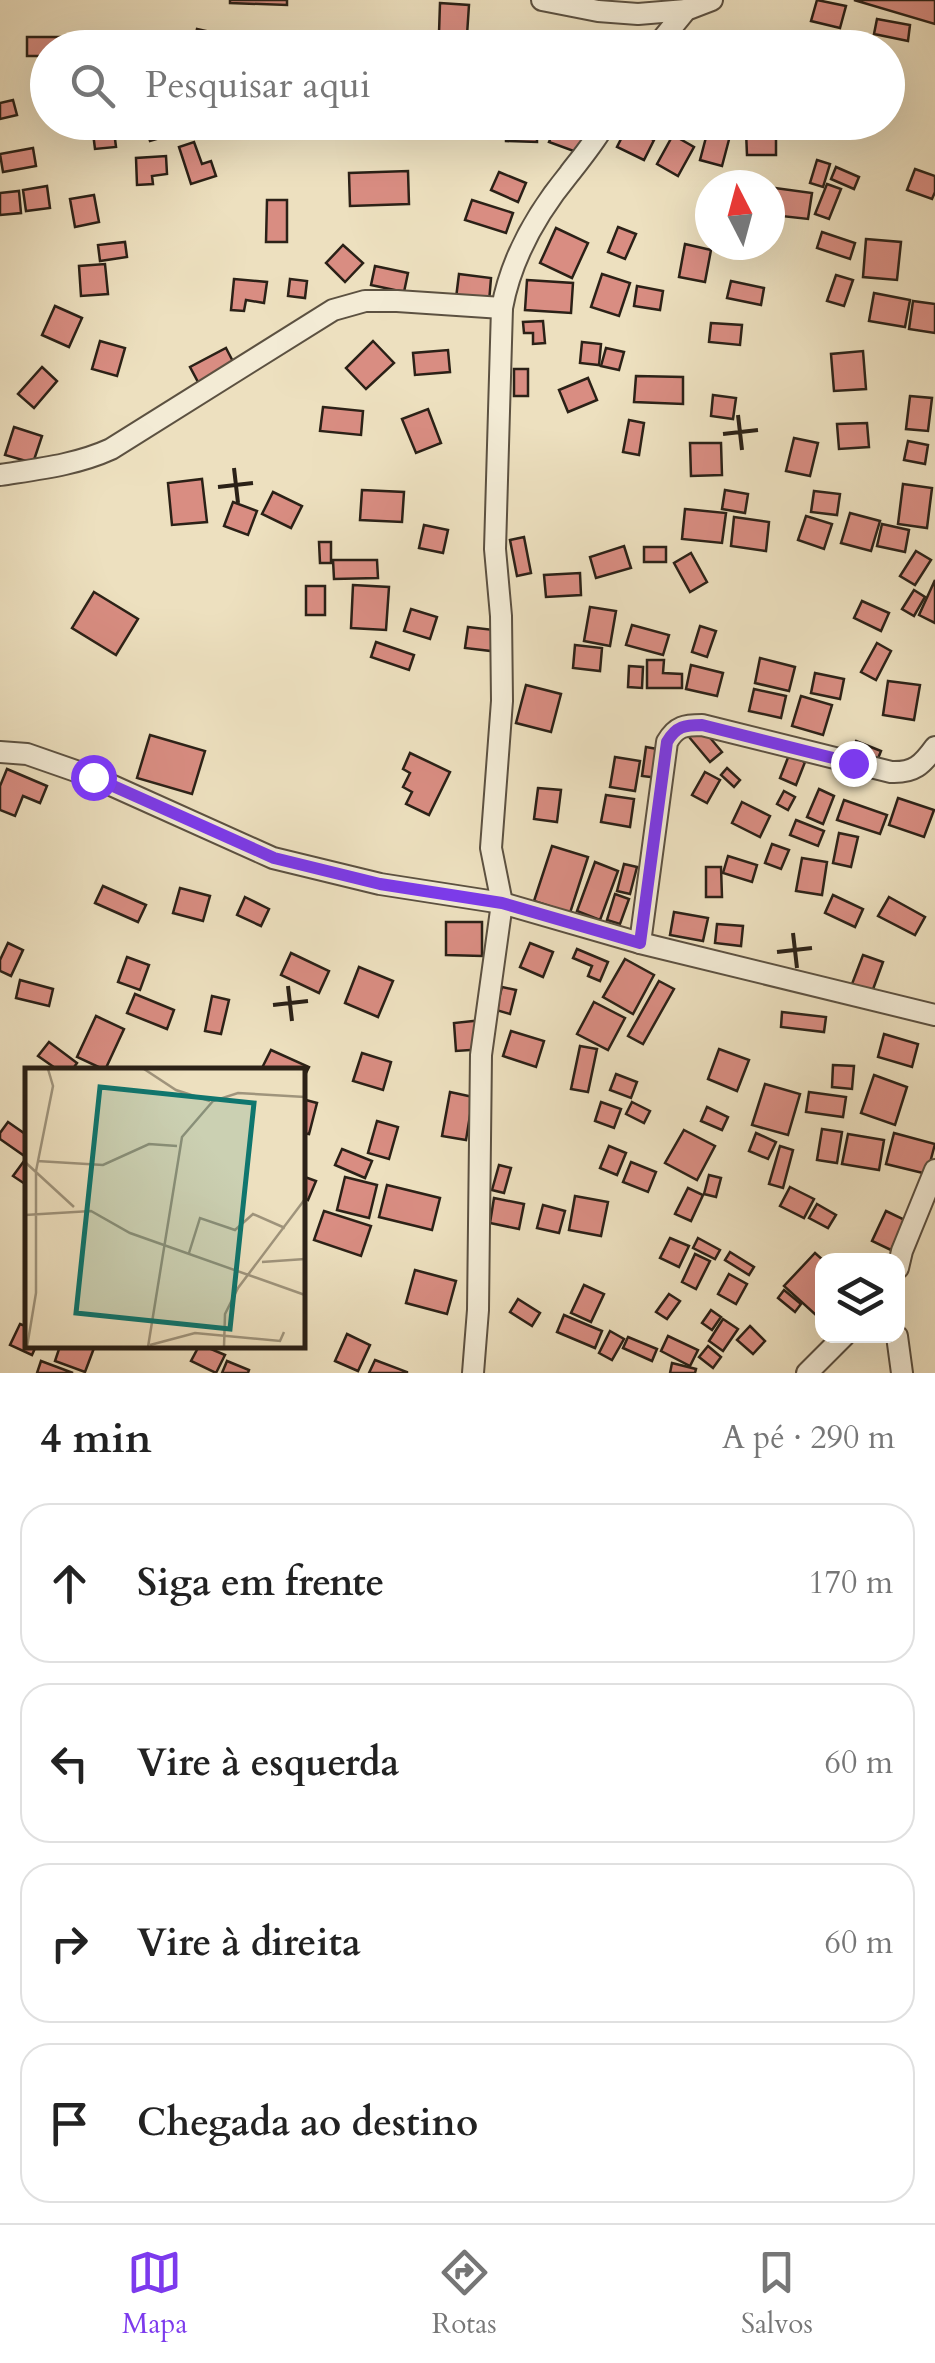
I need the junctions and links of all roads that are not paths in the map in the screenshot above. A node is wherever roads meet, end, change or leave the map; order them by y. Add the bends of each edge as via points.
1 (542, 0) edge
2 (712, 0) edge
3 (686, 10) junction
4 (670, 30) edge
5 (596, 140) edge
6 (502, 308) junction
7 (0, 475) edge
8 (935, 747) edge
9 (0, 752) edge
10 (502, 903) junction
11 (640, 943) junction
12 (935, 1015) edge
13 (935, 1170) edge
14 (902, 1253) edge
15 (837, 1343) edge
16 (898, 1343) edge
17 (473, 1373) edge
18 (807, 1373) edge
19 (902, 1373) edge

1 - 3 street via 638,14
2 - 3 street
3 - 4 street
5 - 6 street via 544,208 514,266
6 - 7 street via 398,301 333,310 111,449
6 - 10 street via 496,549 502,701 491,848
8 - 11 street via 918,769 891,772 702,725 677,728 667,742
9 - 10 street via 27,754 93,777 274,858
10 - 11 street
10 - 17 street via 482,1055
11 - 12 street
13 - 14 street
15 - 18 street
16 - 19 street

